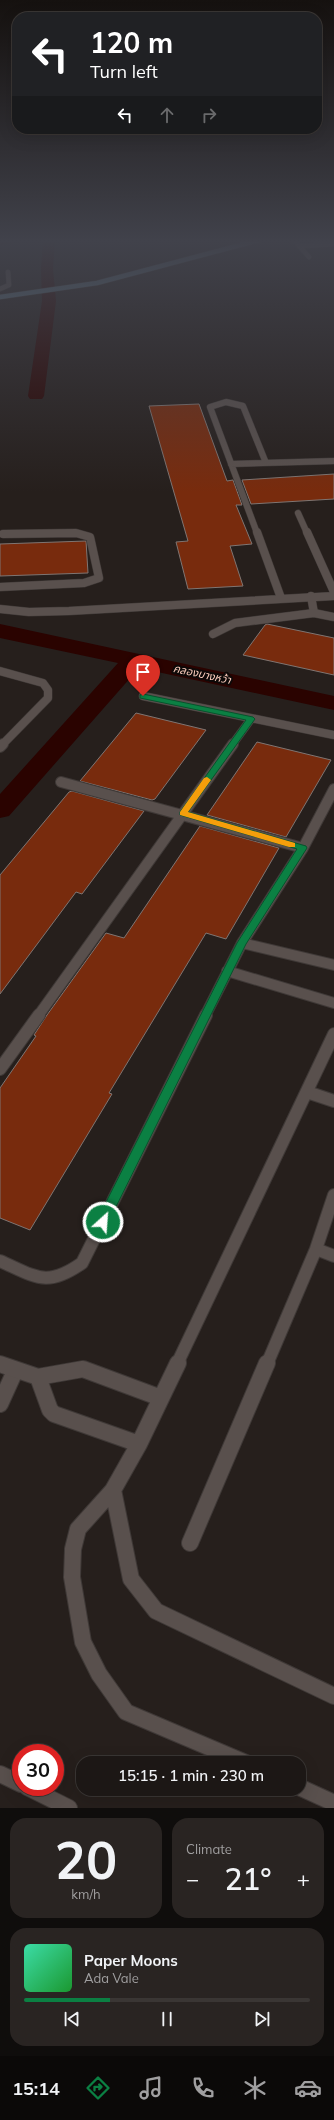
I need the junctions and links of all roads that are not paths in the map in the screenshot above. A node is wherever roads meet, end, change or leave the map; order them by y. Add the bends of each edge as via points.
1 (334, 460) edge
2 (266, 463) junction
3 (231, 464) junction
4 (298, 513) dead end
5 (2, 534) dead end
6 (0, 587) edge
7 (334, 592) edge
8 (311, 596) junction
9 (334, 596) edge
10 (281, 598) junction
11 (0, 609) edge
12 (314, 613) junction
13 (334, 617) edge
14 (213, 634) dead end
15 (0, 671) edge
16 (143, 696) dead end
17 (251, 719) junction
18 (334, 735) edge
19 (0, 747) edge
20 (61, 782) dead end
21 (334, 788) edge
22 (183, 814) junction
23 (303, 848) junction
24 (242, 943) junction
25 (334, 965) edge
26 (227, 972) junction
27 (334, 1004) edge
28 (334, 1034) edge
29 (0, 1069) edge
30 (307, 1092) junction
31 (334, 1101) edge
32 (334, 1195) edge
33 (316, 1249) junction
34 (334, 1256) edge
35 (0, 1261) edge
36 (0, 1364) edge
37 (15, 1371) junction
38 (38, 1377) junction
39 (161, 1398) junction
40 (0, 1404) edge
41 (139, 1444) junction
42 (113, 1490) junction
43 (190, 1543) dead end
44 (334, 1696) edge
45 (230, 1756) edge
46 (0, 1774) edge
47 (12, 1780) edge
48 (306, 1790) edge
49 (45, 1796) edge
50 (334, 1803) edge
51 (69, 1808) edge

1 - 2 street
2 - 3 street
2 - 3 street via 243,406 230,403 215,404 210,407
3 - 10 street
4 - 7 street
5 - 6 street via 87,535 90,537 99,578 84,583
8 - 9 street
8 - 10 street
8 - 12 street
10 - 11 street via 62,611 29,612
12 - 13 street
12 - 14 street via 235,623
15 - 19 street via 44,683 48,686 49,692 48,698
16 - 17 street
17 - 18 street
17 - 22 street
20 - 22 street
21 - 23 street
22 - 23 street
22 - 29 street
23 - 24 street
24 - 25 street
24 - 26 street
26 - 27 street
26 - 35 street via 82,1263 62,1277 45,1280
28 - 30 street
30 - 31 street
30 - 39 street
32 - 33 street
33 - 34 street
33 - 43 street
36 - 37 street
37 - 38 street
37 - 40 street
38 - 39 street via 83,1369
38 - 41 street via 50,1410 54,1414
39 - 41 street
41 - 42 street
42 - 44 street via 131,1579 156,1611
42 - 45 street via 78,1529 73,1549 72,1577 83,1642 100,1674 126,1712
46 - 47 street
48 - 50 street
49 - 51 street

